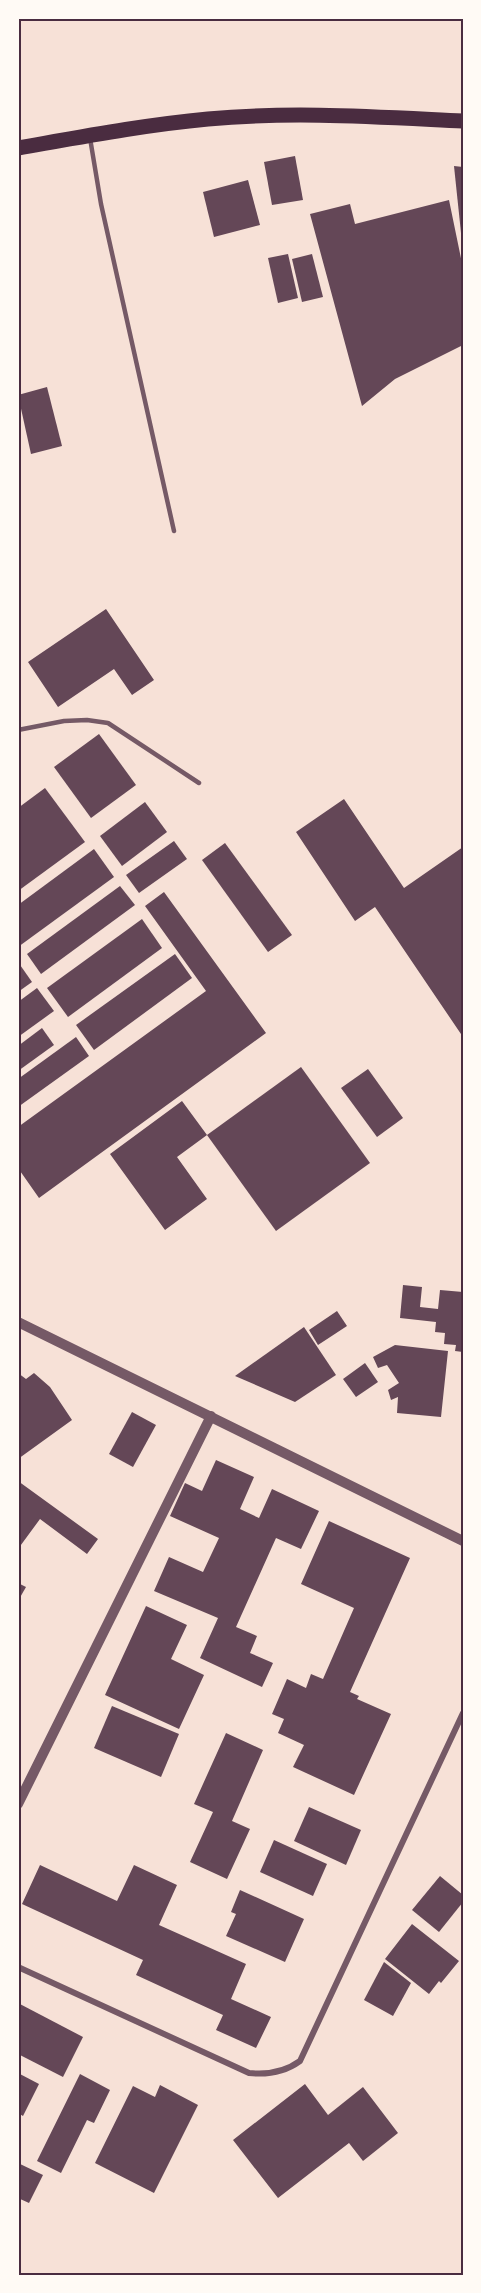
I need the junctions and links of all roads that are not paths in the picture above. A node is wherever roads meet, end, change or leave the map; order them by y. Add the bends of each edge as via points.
1 (463, 121) edge
2 (89, 135) junction
3 (18, 148) edge
4 (174, 531) dead end
5 (18, 730) edge
6 (199, 783) dead end
7 (18, 1322) edge
8 (211, 1416) junction
9 (463, 1541) edge
10 (463, 1713) edge
11 (18, 1804) edge
12 (18, 1967) edge

1 - 2 main road via 310,115 208,119
2 - 3 main road
2 - 4 lane
5 - 6 lane via 64,721 108,723
7 - 8 street
8 - 9 street
8 - 11 street
10 - 12 street via 300,2061 290,2068 249,2073

